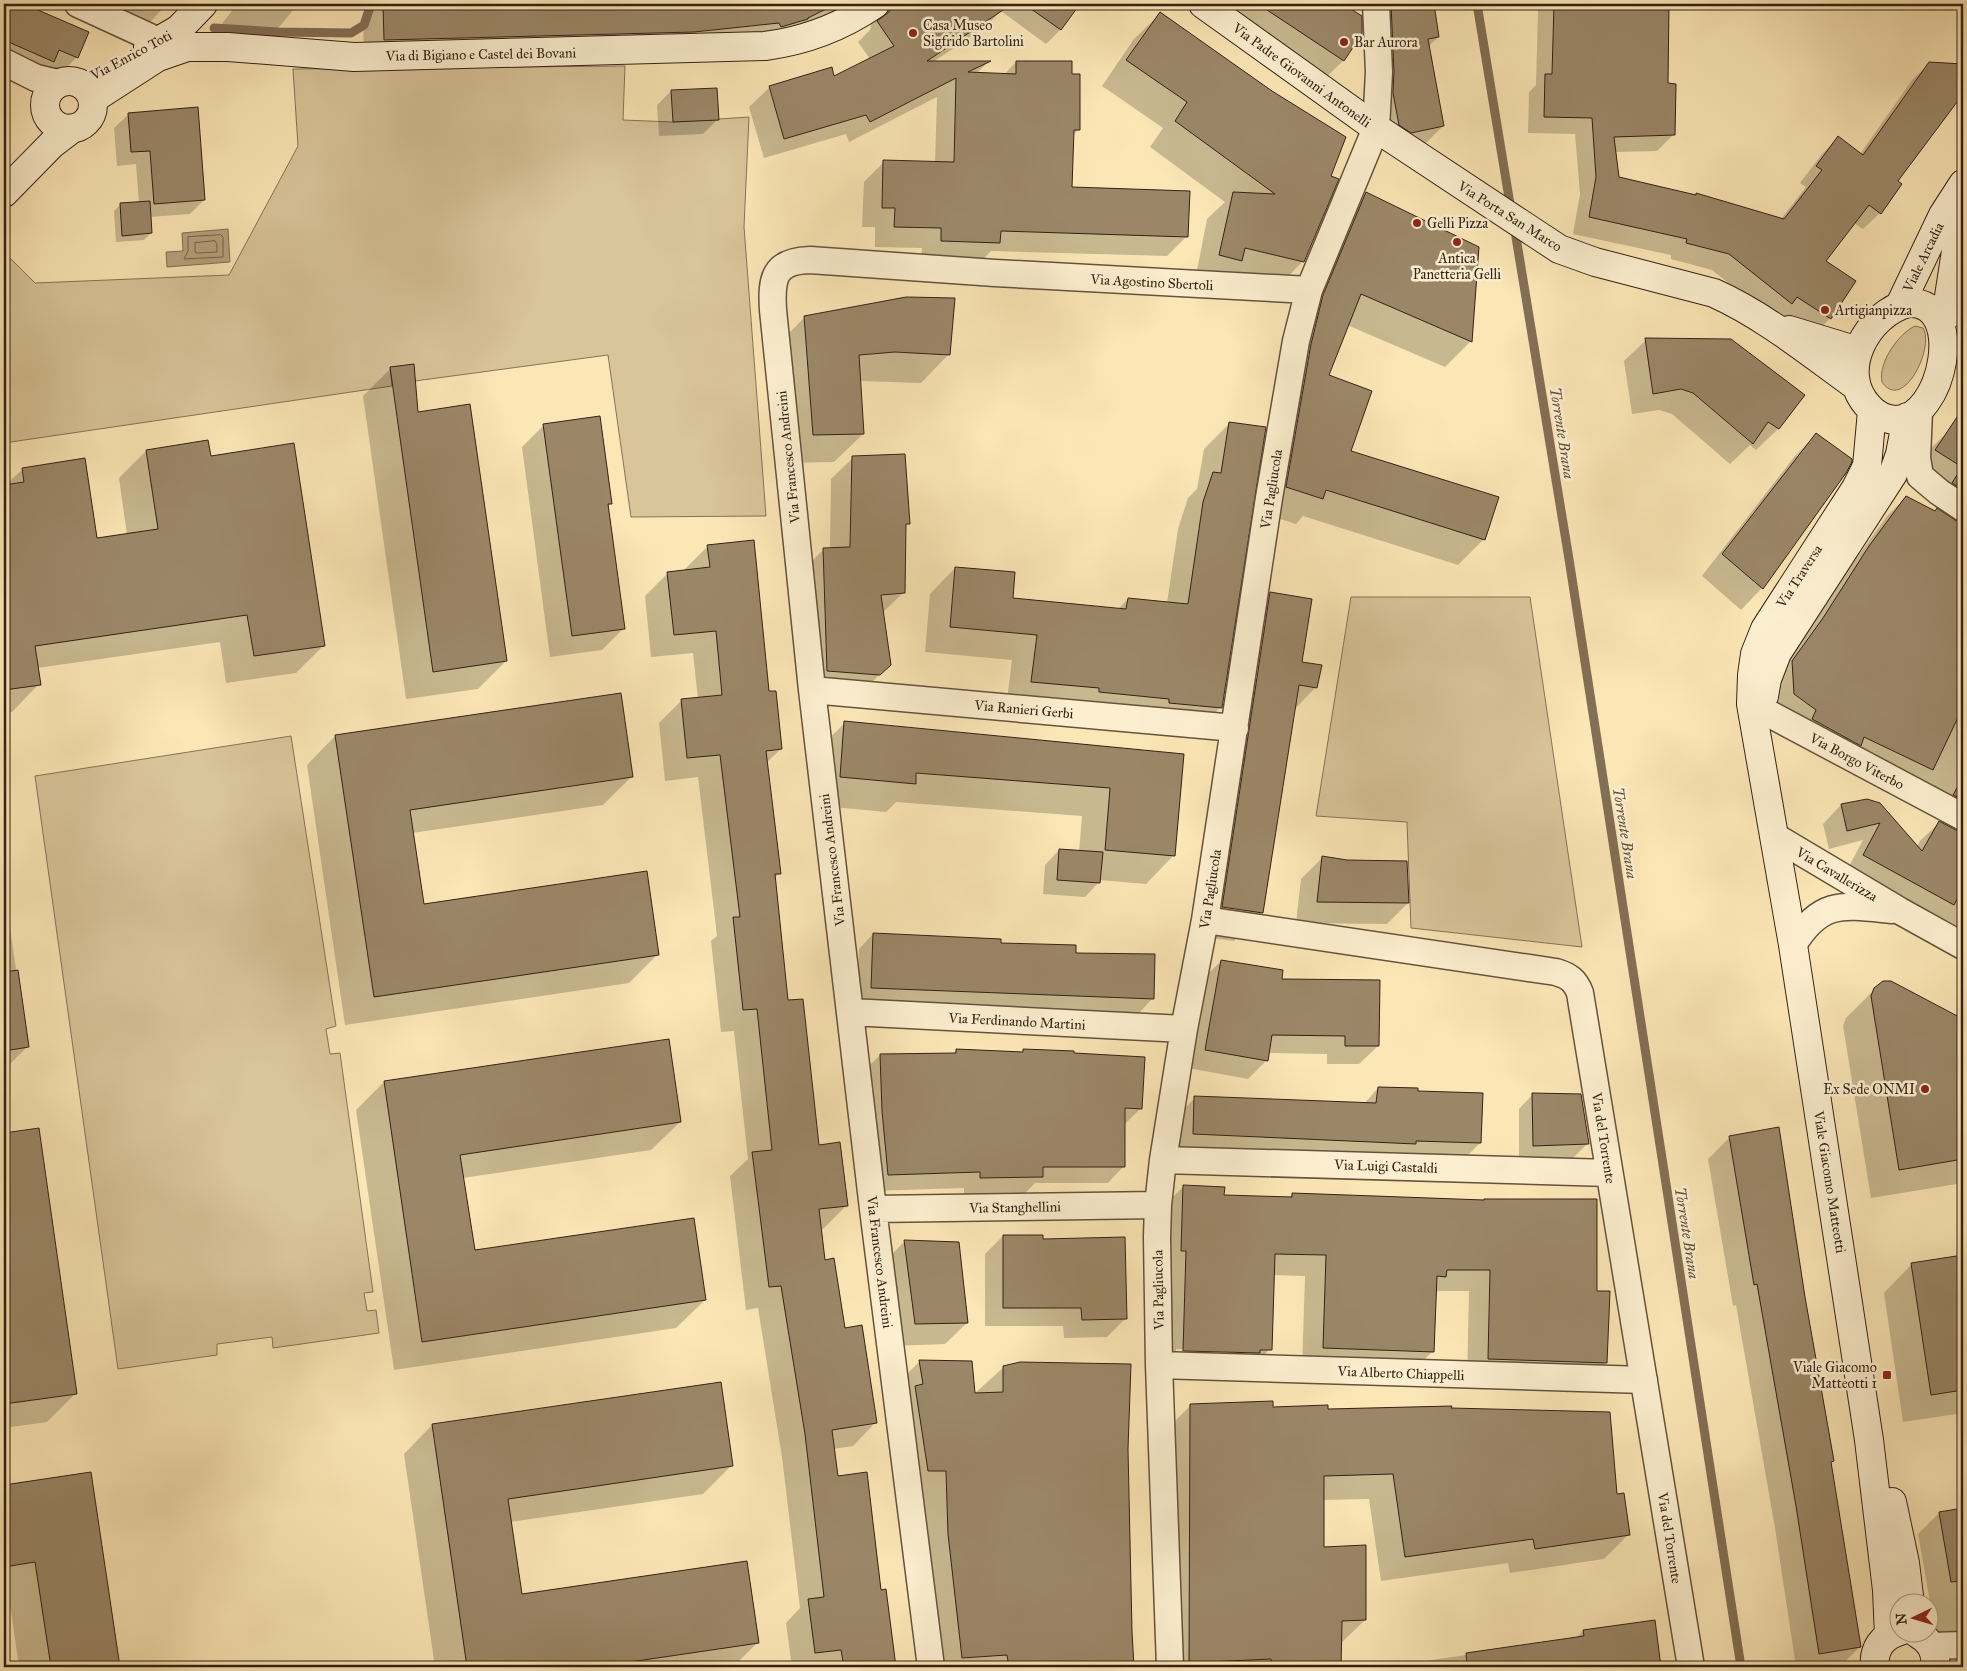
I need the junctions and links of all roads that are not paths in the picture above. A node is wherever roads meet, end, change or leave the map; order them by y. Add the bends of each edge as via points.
1 (78, 4) edge
2 (203, 4) edge
3 (875, 4) edge
4 (1203, 4) edge
5 (1376, 4) edge
6 (168, 45) junction
7 (4, 62) edge
8 (63, 87) junction
9 (1376, 128) junction
10 (61, 133) junction
11 (1963, 184) edge
12 (4, 193) edge
13 (1963, 222) edge
14 (995, 273) joint
15 (1310, 290) junction
16 (1900, 305) junction
17 (1946, 316) junction
18 (1766, 323) junction
19 (1858, 351) junction
20 (1856, 386) junction
21 (1872, 411) junction
22 (1913, 414) junction
23 (1963, 508) edge
24 (812, 690) junction
25 (1756, 707) junction
26 (1235, 728) junction
27 (1963, 817) edge
28 (1774, 836) junction
29 (1900, 911) junction
30 (1205, 920) junction
31 (1793, 945) junction
32 (1963, 946) edge
33 (850, 1012) junction
34 (1184, 1030) junction
35 (1163, 1160) junction
36 (1609, 1173) junction
37 (1158, 1205) junction
38 (873, 1208) junction
39 (1159, 1365) junction
40 (1644, 1380) junction
41 (1870, 1440) junction
42 (1909, 1594) edge
43 (1890, 1604) edge
44 (1890, 1637) edge
45 (1963, 1644) edge
46 (1928, 1649) edge
47 (1867, 1665) edge
48 (931, 1667) edge
49 (1170, 1667) edge
50 (1691, 1667) edge

1 - 6 street
2 - 6 street, Via Enrico Toti
3 - 6 street, Via di Bigiano e Castel dei Bovani via 827,30 792,42 765,46 354,57
4 - 9 street, Via Padre Giovanni Antonelli
5 - 9 street, Via Pagliucola via 1379,72
6 - 8 street, Via di Bigiano e Castel dei Bovani via 158,57 132,71
7 - 8 street
8 - 10 street via 45,107 50,120
8 - 10 street via 93,109 89,119 80,126
9 - 15 street, Via Pagliucola
9 - 18 street, Via Porta San Marco via 1560,249 1595,262 1714,293
10 - 12 street
11 - 16 street, Viale Arcadia via 1943,215
13 - 17 street, Viale Arcadia
14 - 15 street, Via Agostino Sbertoli
14 - 24 street, Via Francesco Andreini via 796,260 780,269 774,280 772,310
15 - 26 street, Via Pagliucola via 1296,341 1269,498
16 - 17 street via 1922,303
16 - 19 street via 1877,321
17 - 22 street via 1956,338 1953,360 1938,390
18 - 19 street, Via Porta San Marco
18 - 20 street, Via Porta San Marco
19 - 20 street via 1854,363
20 - 21 street
21 - 22 street via 1897,420
21 - 25 street, Via Traversa via 1867,466 1765,629 1755,654 1752,675
22 - 23 street via 1920,476
22 - 25 street, Via Traversa via 1893,474 1777,653
24 - 26 street, Via Ranieri Gerbi
24 - 33 street, Via Francesco Andreini
25 - 27 street, Via Borgo Viterbo
25 - 28 street, Via Traversa via 1758,747
26 - 30 street, Via Pagliucola
28 - 29 street, Via Cavallerizza
28 - 31 street, Viale Giacomo Matteotti
29 - 31 street, Via Cavallerizza via 1855,906 1833,908 1808,922
29 - 32 street, Via Cavallerizza
30 - 34 street, Via Pagliucola
30 - 36 street, Via del Torrente via 1556,972 1572,979 1580,993
31 - 41 street, Viale Giacomo Matteotti
33 - 34 street, Via Ferdinando Martini
33 - 38 street, Via Francesco Andreini
34 - 35 street, Via Pagliucola
35 - 36 street, Via Luigi Castaldi
35 - 37 street, Via Pagliucola
36 - 40 street, Via del Torrente
37 - 38 street, Via Stanghellini
37 - 39 street, Via Pagliucola
38 - 48 street, Via Francesco Andreini
39 - 40 street, Via Alberto Chiappelli
39 - 49 street, Via Pagliucola
40 - 50 street, Via del Torrente
41 - 42 street, Viale Giacomo Matteotti via 1895,1512
41 - 43 street, Viale Giacomo Matteotti
44 - 47 street via 1877,1648
45 - 46 street

